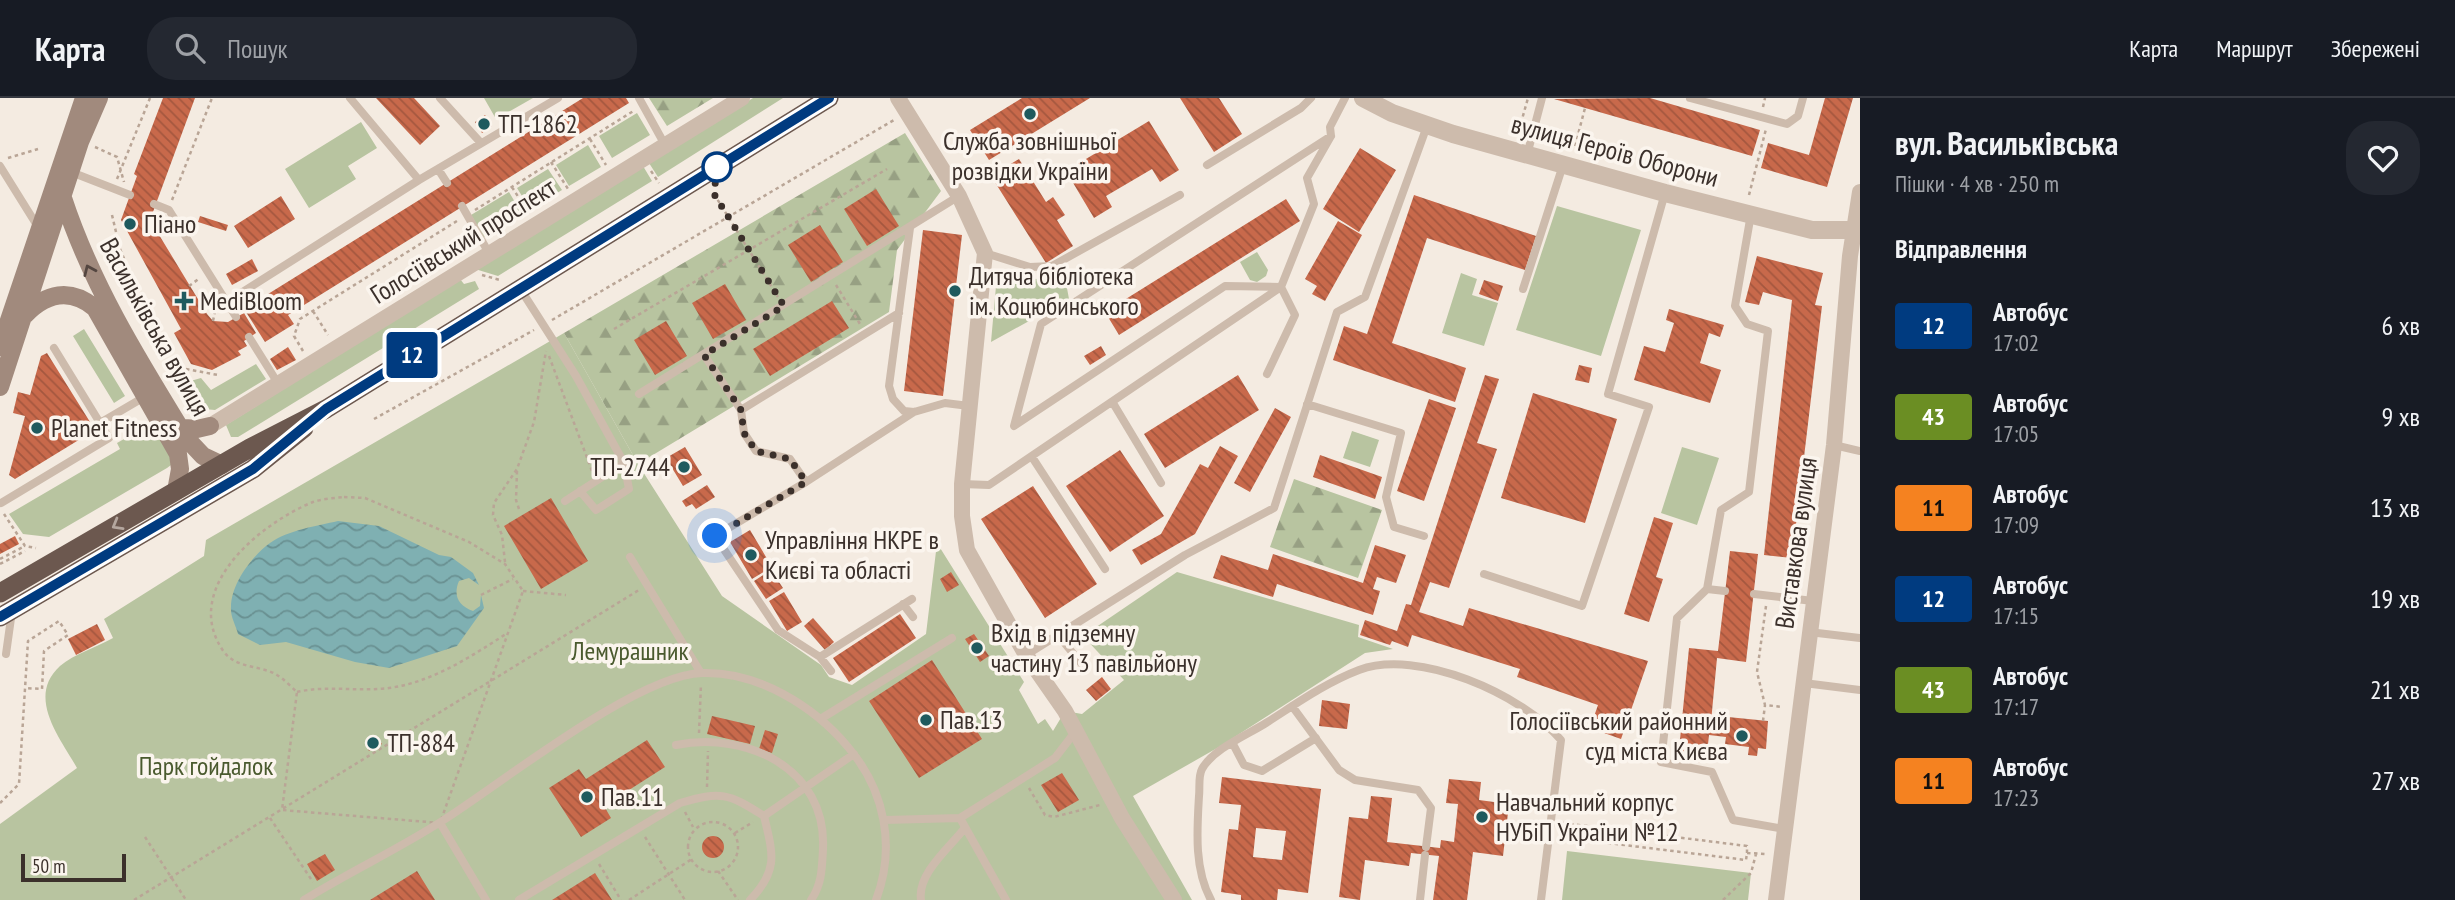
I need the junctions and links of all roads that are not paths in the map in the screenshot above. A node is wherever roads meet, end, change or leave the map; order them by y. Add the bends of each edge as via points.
1 (84, 98) edge
2 (99, 98) edge
3 (350, 98) edge
4 (440, 98) edge
5 (741, 98) edge
6 (829, 98) edge
7 (898, 98) edge
8 (1311, 98) edge
9 (1345, 98) edge
10 (1363, 98) edge
11 (1542, 98) edge
12 (1690, 98) edge
13 (1803, 98) edge
14 (553, 99) edge
15 (641, 102) edge
16 (1427, 126) junction
17 (1331, 136) junction
18 (481, 144) junction
19 (665, 145) junction
20 (1527, 155) junction
21 (1207, 165) dead end
22 (1563, 165) junction
23 (1, 168) edge
24 (438, 169) junction
25 (71, 173) junction
26 (419, 180) junction
27 (447, 183) dead end
28 (122, 192) road end
29 (1860, 192) edge
30 (1665, 193) junction
31 (1180, 195) dead end
32 (958, 197) junction
33 (63, 198) junction
34 (155, 204) dead end
35 (462, 206) dead end
36 (1751, 214) junction
37 (38, 227) junction
38 (910, 228) junction
39 (1857, 231) edge
40 (985, 253) junction
41 (490, 255) junction
42 (1281, 287) junction
43 (520, 288) junction
44 (1523, 289) dead end
45 (227, 302) junction
46 (899, 313) junction
47 (22, 317) junction
48 (236, 317) dead end
49 (249, 337) dead end
50 (0, 347) edge
51 (54, 348) dead end
52 (704, 355) junction
53 (1267, 374) dead end
54 (279, 385) junction
55 (0, 387) edge
56 (639, 394) dead end
57 (146, 396) junction
58 (1113, 403) junction
59 (1307, 404) junction
60 (969, 406) junction
61 (326, 409) junction
62 (741, 410) junction
63 (914, 412) junction
64 (158, 416) junction
65 (100, 423) junction
66 (210, 426) joint
67 (182, 440) junction
68 (1834, 445) junction
69 (1860, 451) edge
70 (1032, 457) junction
71 (624, 463) junction
72 (222, 465) junction
73 (806, 482) junction
74 (1161, 483) dead end
75 (962, 484) junction
76 (176, 491) junction
77 (580, 491) junction
78 (565, 500) dead end
79 (1, 503) edge
80 (1424, 536) dead end
81 (630, 557) dead end
82 (1105, 569) dead end
83 (1483, 574) dead end
84 (1707, 589) junction
85 (1725, 591) dead end
86 (0, 593) edge
87 (1754, 594) dead end
88 (912, 599) dead end
89 (1813, 601) junction
90 (903, 604) junction
91 (6, 614) edge
92 (913, 617) dead end
93 (1809, 632) junction
94 (1058, 635) junction
95 (951, 638) dead end
96 (1860, 638) edge
97 (6, 654) dead end
98 (1026, 655) junction
99 (820, 657) junction
100 (1085, 668) dead end
101 (831, 671) dead end
102 (701, 673) junction
103 (1802, 683) junction
104 (1860, 690) edge
105 (1292, 706) junction
106 (822, 718) junction
107 (1076, 731) junction
108 (1315, 738) junction
109 (1233, 744) junction
110 (676, 745) dead end
111 (855, 754) junction
112 (806, 787) junction
113 (764, 816) junction
114 (960, 818) junction
115 (885, 820) junction
116 (440, 823) junction
117 (1777, 828) junction
118 (964, 829) junction
119 (304, 900) edge
120 (486, 900) edge
121 (519, 900) edge
122 (750, 900) edge
123 (811, 900) edge
124 (876, 900) edge
125 (921, 900) edge
126 (1006, 900) edge
127 (1174, 900) edge
128 (1211, 900) edge
129 (1420, 900) edge
130 (1541, 900) edge
131 (1776, 900) edge

1 - 37 main road
2 - 25 main road
3 - 26 lane
4 - 18 lane
5 - 19 street, Голосіївський проспект
6 - 43 highway
7 - 32 street
8 - 21 lane
9 - 17 lane via 1330,127
10 - 16 street, вулиця Героїв Оборони
11 - 20 lane
12 - 13 lane via 1787,124 1798,116
14 - 18 lane
15 - 19 lane
16 - 20 street, вулиця Героїв Оборони
16 - 59 lane via 1365,297 1337,312
17 - 42 lane via 1307,178 1314,204
17 - 42 lane via 1041,324 1014,426 1225,286
18 - 24 lane
19 - 41 street, Голосіївський проспект
20 - 22 street, вулиця Героїв Оборони
22 - 30 street, вулиця Героїв Оборони
22 - 44 lane
23 - 37 lane
24 - 26 lane
24 - 27 lane
25 - 28 lane
25 - 33 main road
26 - 45 lane
29 - 39 street, Виставкова вулиця
30 - 36 street, вулиця Героїв Оборони
30 - 83 lane via 1608,394 1649,407 1582,606
31 - 40 lane via 1052,265 1030,267
32 - 38 lane
32 - 40 street
33 - 47 main road
67 -> 33 main road, Васильківська вулиця via 107,307
34 - 45 lane via 169,210
35 - 41 lane
36 - 39 street, вулиця Героїв Оборони via 1812,230
36 - 84 lane via 1735,306 1747,324 1768,331 1749,492 1721,510
37 - 50 main road
38 - 46 lane
38 - 52 lane
39 - 68 street, Виставкова вулиця
40 - 60 street
41 - 54 street, Голосіївський проспект
42 - 53 lane via 1294,315
42 - 58 lane
43 - 61 highway
43 - 71 lane
45 - 48 lane
46 - 62 lane
46 - 63 lane via 889,386 904,411
47 - 55 main road
47 - 57 main road via 51,295 66,294 89,302
49 - 54 lane
51 - 65 lane
52 - 56 lane
52 - 62 lane
54 - 66 street, Голосіївський проспект
57 - 64 main road
57 - 65 lane
58 - 70 lane
58 - 74 lane
59 - 80 lane via 1401,433 1386,497 1394,527
59 - 94 lane via 1275,508 1185,555
60 - 63 lane via 944,403
60 - 75 street
61 - 72 highway
61 - 91 highway via 253,469
62 - 73 lane via 744,433 756,451 790,459
63 - 73 lane
64 - 67 main road
64 - 67 main road
65 - 79 lane via 108,438
66 - 67 main road
67 - 72 main road, Васильківська вулиця
67 - 76 main road
68 - 69 lane
68 - 89 street, Виставкова вулиця
70 - 75 lane via 989,485
70 - 82 lane
71 - 77 lane
71 - 77 lane via 629,489 596,510
72 - 76 highway
73 - 99 lane via 715,536 778,630
75 - 98 street via 967,550
76 -> 86 highway
77 - 78 lane
81 - 102 lane
84 - 85 lane
84 - 117 lane via 1677,618 1661,762 1712,772 1733,820
87 - 89 lane
88 - 90 lane
89 - 93 street, Виставкова вулиця
90 - 92 lane
90 - 99 lane
91 - 97 lane
93 - 96 lane
93 - 103 street, Виставкова вулиця
94 - 98 lane
94 - 100 lane
95 - 106 lane
98 - 107 street
99 - 101 lane
102 - 106 lane via 771,689
102 - 116 lane via 660,683 620,703
103 - 104 lane
103 - 117 street, Виставкова вулиця
105 - 108 lane
105 - 109 lane
105 - 130 lane via 1360,669 1386,665 1445,672 1478,683 1546,722 1560,740
106 - 111 lane
107 - 114 lane via 1055,758
107 - 127 street
108 - 109 lane via 1262,771 1244,765
108 - 129 lane via 1339,770 1355,780 1418,790 1431,808
109 - 128 lane via 1201,770 1196,844
110 - 112 lane via 703,741 760,752 790,770
111 - 112 lane
111 - 115 lane via 876,790
112 - 113 lane
112 - 123 lane via 824,827 820,887
113 - 121 lane via 735,797 707,794 680,803
113 - 122 lane via 773,856 766,883
114 - 115 lane
114 - 118 lane
115 - 124 lane via 884,870
116 - 119 lane
116 - 120 lane
117 - 131 street, Виставкова вулиця
118 - 125 lane via 926,876
118 - 126 lane

